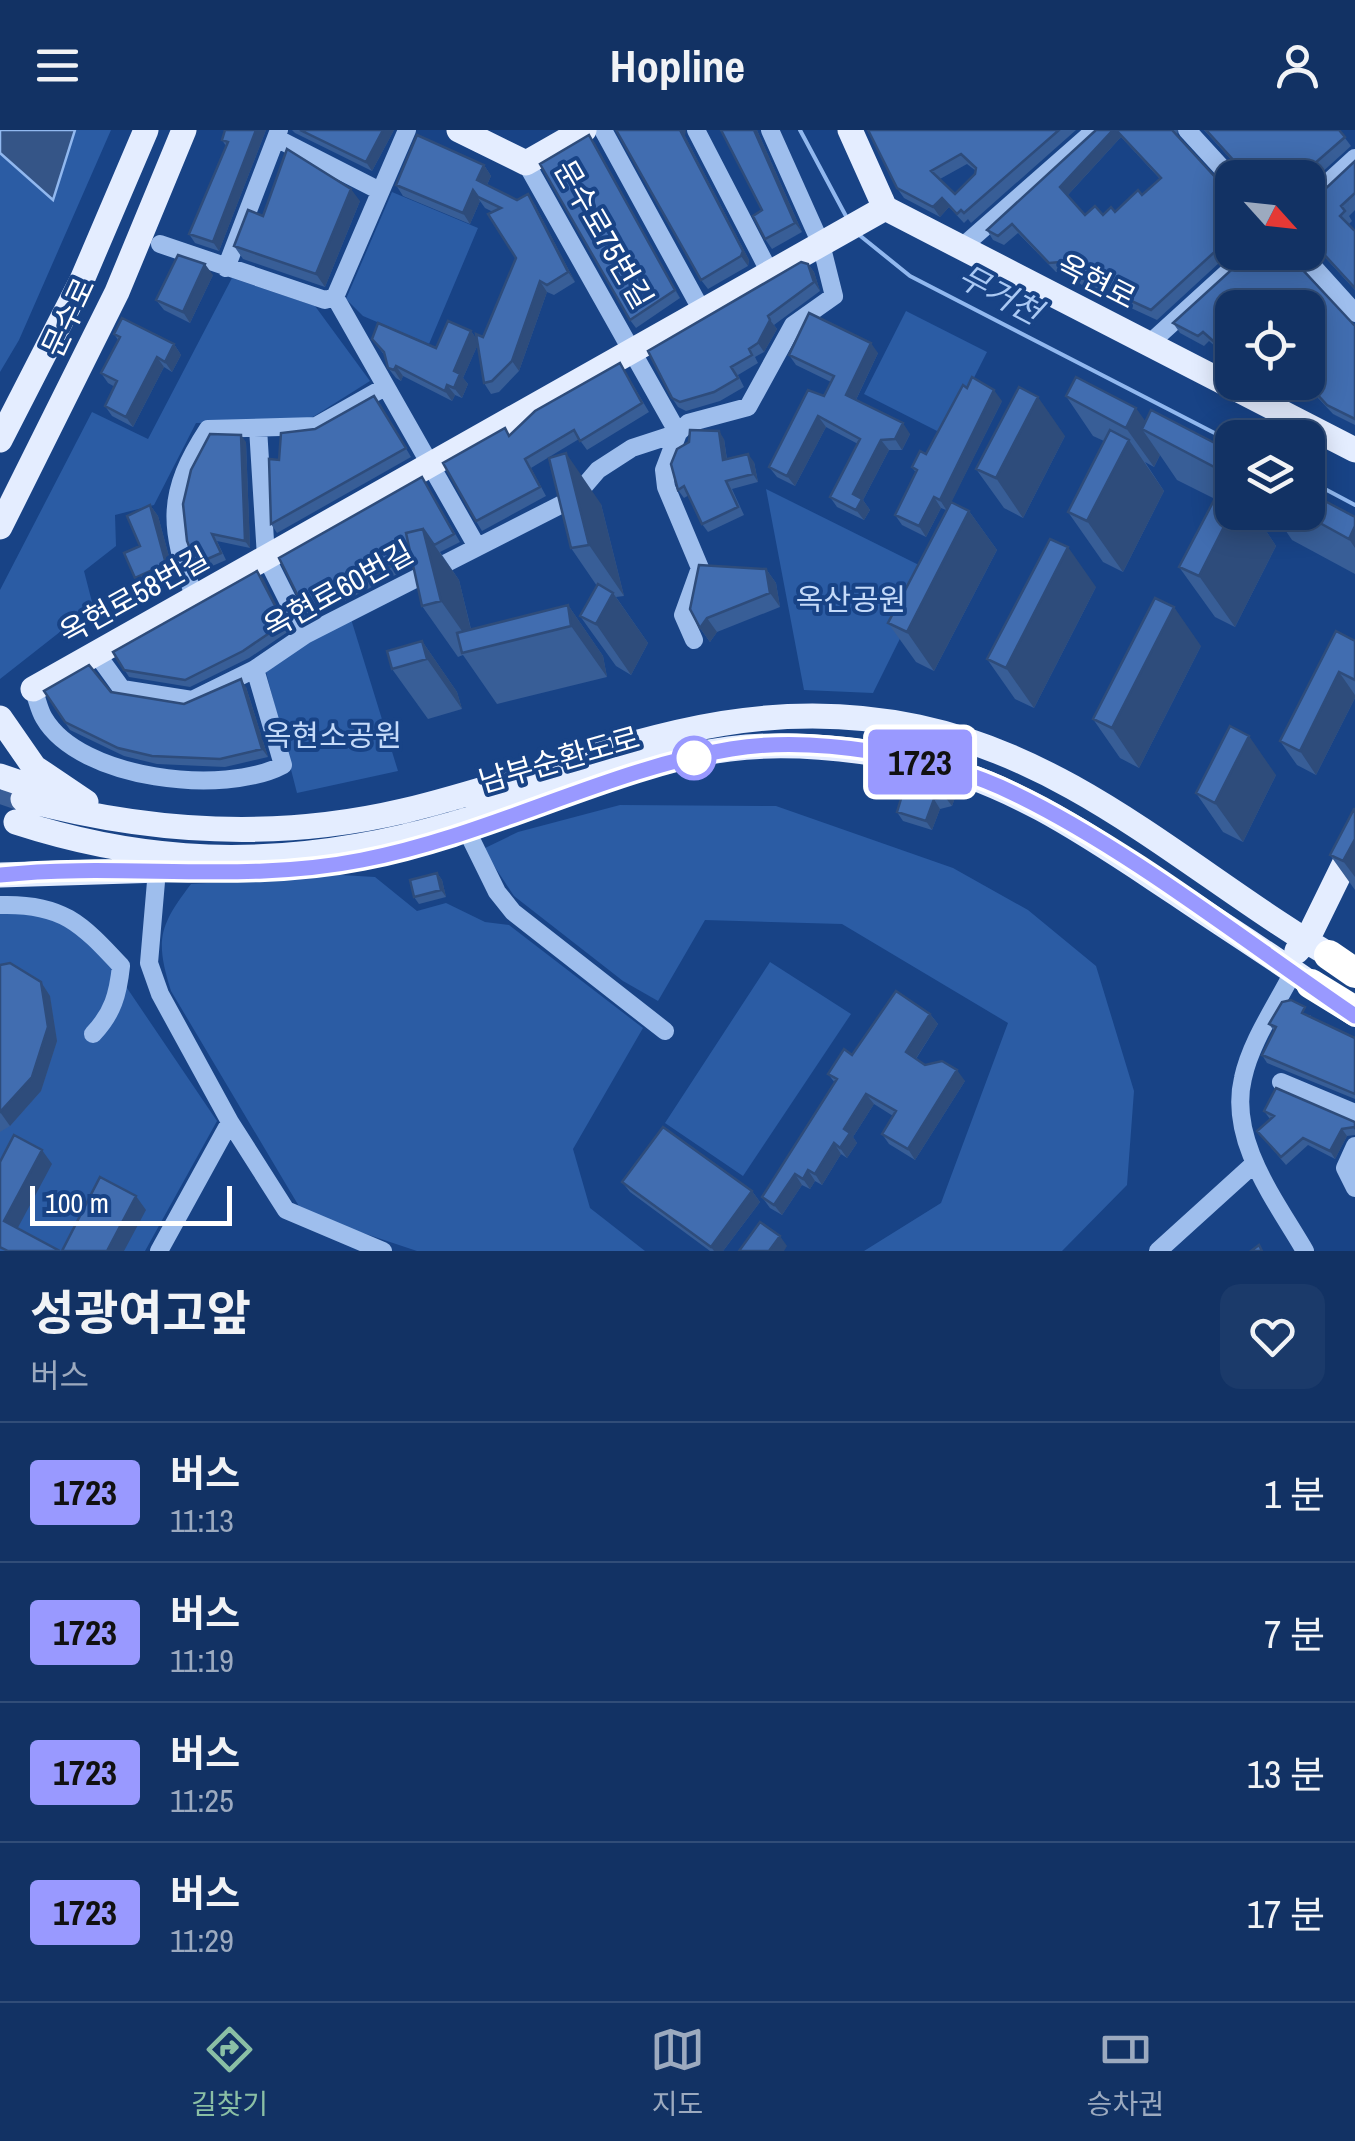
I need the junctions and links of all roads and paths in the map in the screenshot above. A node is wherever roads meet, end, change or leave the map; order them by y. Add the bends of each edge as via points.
1 (146, 130) edge
2 (184, 130) edge
3 (407, 130) edge
4 (459, 130) edge
5 (584, 130) edge
6 (603, 130) edge
7 (696, 130) edge
8 (770, 130) edge
9 (850, 130) edge
10 (1095, 130) edge
11 (1187, 130) edge
12 (277, 134) edge
13 (1355, 158) edge
14 (1215, 160) edge
15 (526, 163) junction
16 (1325, 185) edge
17 (380, 191) junction
18 (876, 213) junction
19 (160, 244) dead end
20 (822, 244) junction
21 (962, 247) junction
22 (226, 268) junction
23 (1230, 270) edge
24 (1316, 270) edge
25 (770, 273) junction
26 (335, 297) junction
27 (702, 311) junction
28 (1355, 313) edge
29 (1149, 344) junction
30 (633, 351) junction
31 (385, 388) junction
32 (258, 428) junction
33 (678, 433) junction
34 (0, 440) edge
35 (1355, 450) edge
36 (432, 461) junction
37 (4, 520) edge
38 (0, 538) edge
39 (476, 546) junction
40 (266, 557) junction
41 (195, 598) junction
42 (305, 635) junction
43 (694, 640) edge
44 (96, 653) junction
45 (254, 668) junction
46 (33, 689) joint
47 (0, 718) edge
48 (732, 719) junction
49 (733, 748) junction
50 (0, 776) edge
51 (86, 802) junction
52 (13, 818) edge
53 (468, 834) junction
54 (1355, 842) edge
55 (158, 870) junction
56 (0, 875) edge
57 (0, 904) edge
58 (1264, 953) junction
59 (1336, 959) edge
60 (149, 962) junction
61 (121, 966) junction
62 (1302, 978) junction
63 (1355, 1014) edge
64 (664, 1032) dead end
65 (93, 1034) dead end
66 (1282, 1082) dead end
67 (1355, 1114) edge
68 (230, 1122) junction
69 (1355, 1146) edge
70 (1255, 1162) junction
71 (1355, 1188) edge
72 (158, 1251) edge
73 (383, 1251) edge
74 (1158, 1251) edge
75 (1305, 1251) edge

1 - 34 main road, 문수로 via 82,280
2 - 37 main road, 문수로 via 110,308
3 - 17 street
4 - 15 main road, 문수로75번길
5 - 15 main road
6 - 27 street
7 - 25 street
8 - 20 street
9 - 18 main road
10 - 21 street
11 - 14 street
12 - 17 street
12 - 22 street
13 - 16 street
15 - 30 street, 문수로75번길
17 - 26 street
18 - 20 main road, 옥현로58번길
18 - 21 main road, 옥현로
19 - 22 street
20 - 25 main road, 옥현로58번길
20 - 33 street, 옥현로60번길 via 834,296 792,325 748,407 688,423
21 - 29 main road, 옥현로
22 - 26 street via 325,300
23 - 29 street
24 - 28 street
25 - 27 main road, 옥현로58번길
26 - 31 street
27 - 30 main road, 옥현로58번길
29 - 35 main road, 옥현로
30 - 33 street
30 - 36 main road, 옥현로58번길
31 - 32 street via 316,426
31 - 36 street
32 - 40 street
32 - 41 street via 208,429 187,461 173,500 179,556
33 - 39 street, 옥현로60번길 via 632,448 598,470 574,498
33 - 43 street via 664,470 700,568 683,615
36 - 39 street
36 - 40 main road, 옥현로58번길
37 - 38 main road, 문수로
39 - 42 street, 옥현로60번길
40 - 41 main road, 옥현로58번길
40 - 42 street
41 - 44 main road, 옥현로58번길
42 - 45 street, 옥현로60번길
44 - 45 street, 옥현로60번길 via 122,688 192,700
44 - 46 main road, 옥현로58번길
45 - 46 street, 옥현로60번길 via 283,765 210,779 160,778 85,754 45,721
47 - 51 main road via 34,767
48 - 51 main road via 649,730 404,796 304,813 218,819
48 - 52 main road, 남부순환도로 via 404,811 304,826 165,828 81,815
48 - 59 main road, 남부순환도로 via 864,717 1019,759 1091,797
49 - 52 main road, 남부순환도로 via 410,835 290,856 162,856 72,840
49 - 53 main road
49 - 58 main road, 남부순환도로 via 858,751 1009,791
50 - 51 main road
52 - 55 main road via 70,855
53 - 55 main road via 307,868
53 - 64 street via 513,912
54 - 59 main road
55 - 56 main road
55 - 60 street
57 - 61 street via 48,907 72,918
58 - 59 main road
58 - 62 main road, 남부순환도로
60 - 61 street
60 - 68 street
61 - 65 street via 118,994
62 - 63 highway
62 - 70 street via 1242,1080 1241,1117
66 - 67 street
68 - 72 street
68 - 73 street via 286,1210
69 - 71 street via 1345,1168
70 - 74 street
70 - 75 street

